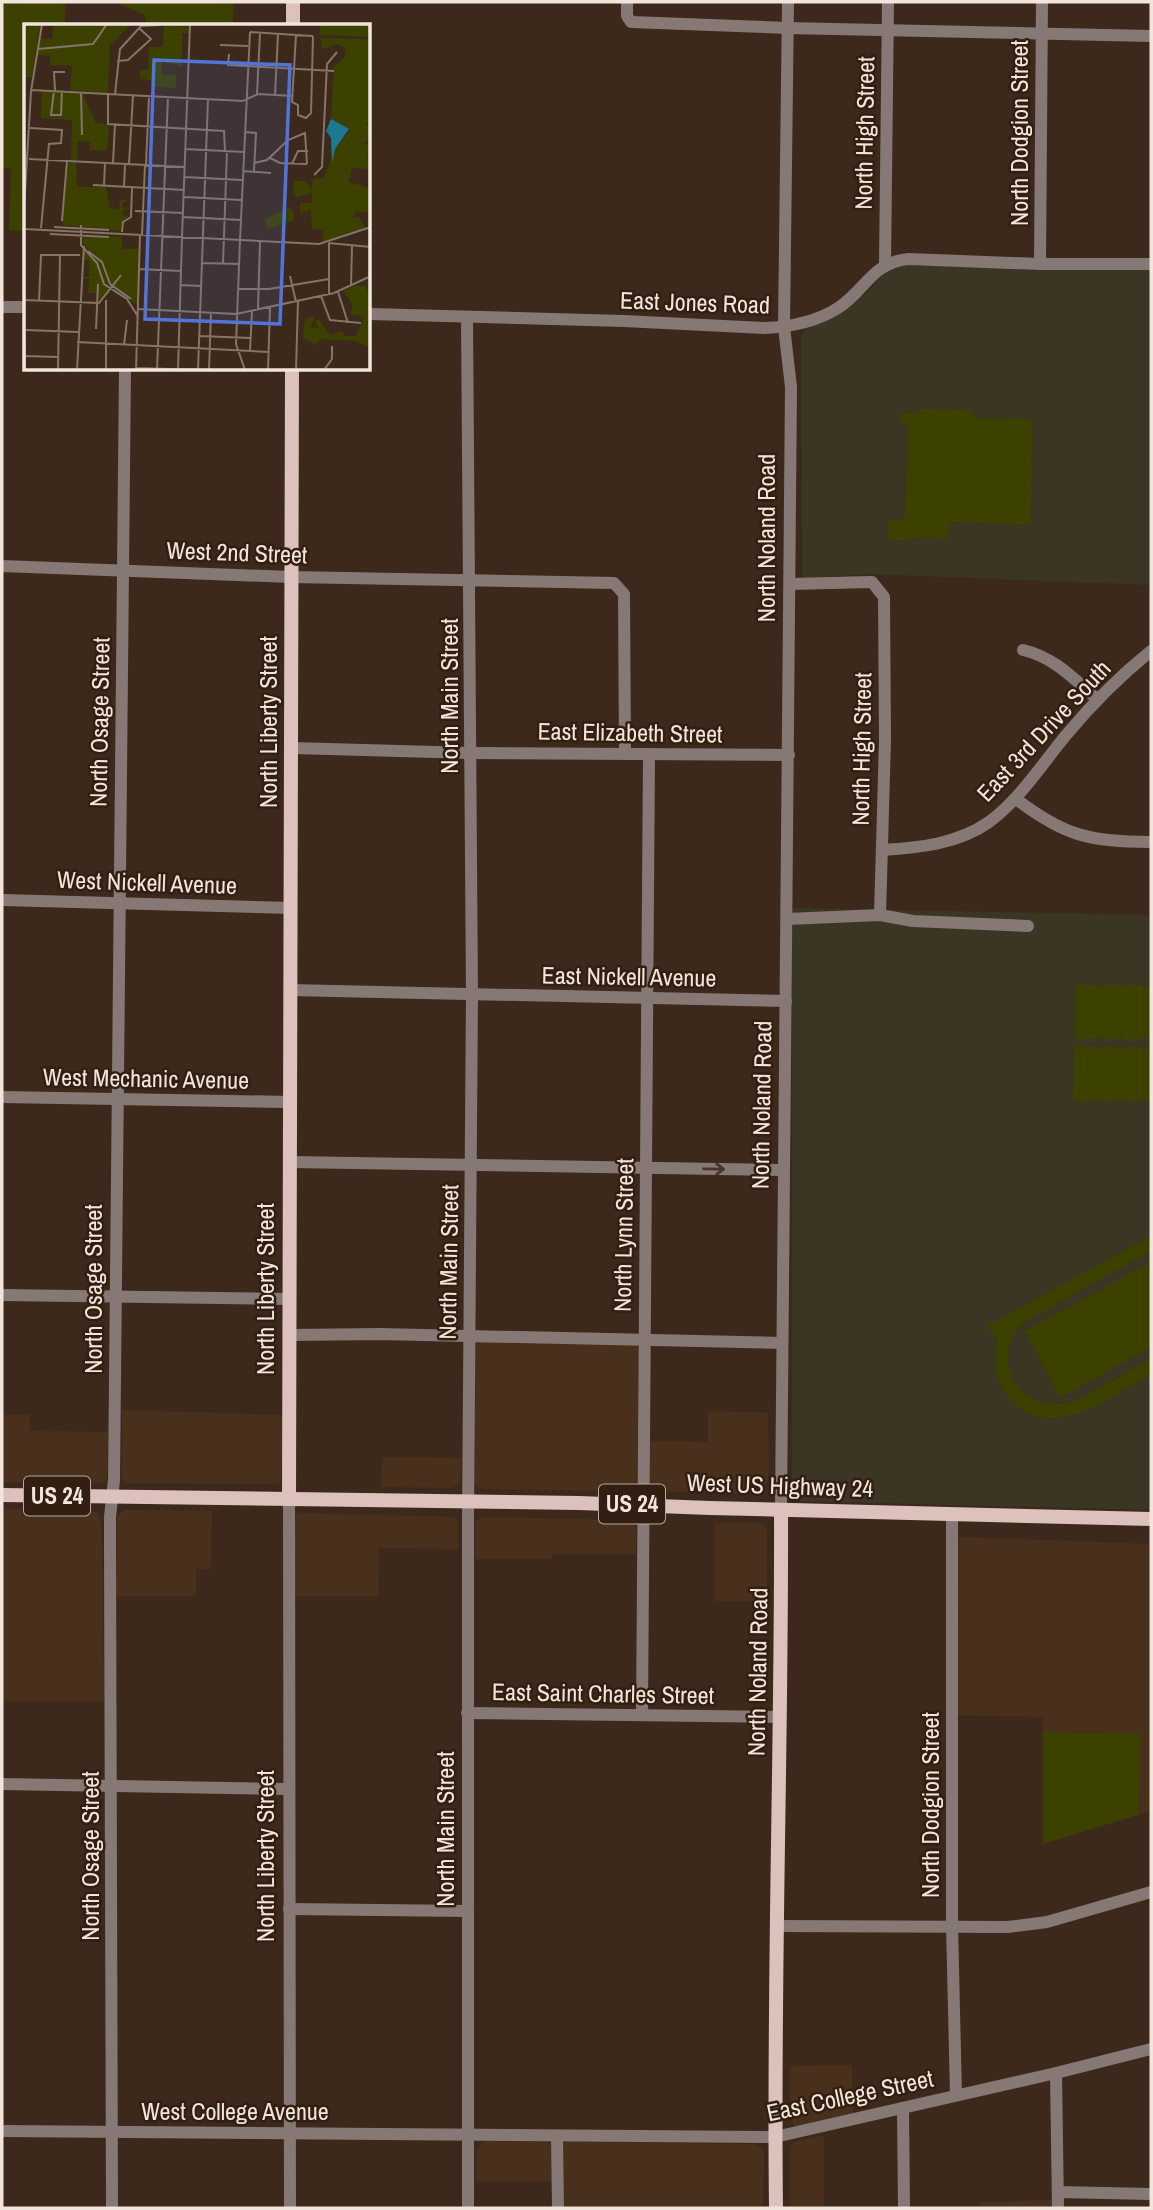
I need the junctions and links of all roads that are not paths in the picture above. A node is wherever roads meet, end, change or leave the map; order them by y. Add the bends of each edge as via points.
1 (293, 2) edge
2 (627, 2) edge
3 (788, 2) edge
4 (888, 2) edge
5 (1042, 2) edge
6 (293, 24) edge
7 (787, 28) junction
8 (888, 31) junction
9 (1042, 33) junction
10 (1151, 36) edge
11 (885, 264) junction
12 (1040, 264) junction
13 (1151, 264) edge
14 (2, 307) edge
15 (24, 307) edge
16 (371, 314) edge
17 (467, 317) junction
18 (784, 327) junction
19 (125, 371) edge
20 (292, 371) edge
21 (2, 566) edge
22 (123, 570) junction
23 (291, 577) junction
24 (470, 580) junction
25 (790, 584) junction
26 (1023, 650) dead end
27 (1151, 651) edge
28 (1097, 699) junction
29 (292, 748) junction
30 (471, 753) junction
31 (625, 754) junction
32 (649, 755) junction
33 (789, 755) junction
34 (1016, 799) junction
35 (1151, 842) edge
36 (881, 850) junction
37 (2, 900) edge
38 (119, 903) junction
39 (291, 908) junction
40 (880, 915) junction
41 (787, 919) junction
42 (1028, 926) dead end
43 (290, 990) junction
44 (472, 995) junction
45 (649, 999) junction
46 (786, 1001) junction
47 (2, 1097) edge
48 (117, 1099) junction
49 (290, 1102) junction
50 (290, 1162) junction
51 (471, 1165) junction
52 (645, 1168) junction
53 (783, 1170) junction
54 (2, 1295) edge
55 (115, 1297) junction
56 (289, 1299) junction
57 (289, 1335) junction
58 (469, 1336) junction
59 (643, 1340) junction
60 (782, 1343) junction
61 (2, 1495) edge
62 (113, 1496) junction
63 (289, 1499) junction
64 (468, 1502) junction
65 (643, 1504) junction
66 (781, 1510) junction
67 (952, 1514) junction
68 (1151, 1519) edge
69 (467, 1713) junction
70 (642, 1715) junction
71 (780, 1717) junction
72 (2, 1784) edge
73 (111, 1787) junction
74 (288, 1788) junction
75 (1151, 1892) edge
76 (289, 1909) junction
77 (467, 1911) junction
78 (953, 1925) junction
79 (776, 1926) junction
80 (1151, 2049) edge
81 (1056, 2073) junction
82 (956, 2095) junction
83 (902, 2108) junction
84 (2, 2131) edge
85 (112, 2132) junction
86 (290, 2133) junction
87 (468, 2134) junction
88 (557, 2136) junction
89 (775, 2137) junction
90 (1058, 2192) junction
91 (1151, 2194) edge
92 (112, 2208) edge
93 (290, 2208) edge
94 (468, 2208) edge
95 (558, 2208) edge
96 (776, 2208) edge
97 (904, 2208) edge
98 (1058, 2208) edge

1 - 6 main road
2 - 7 street via 626,16 631,22
3 - 7 street, North Noland Road
4 - 8 street, North High Street
5 - 9 street, North Dodgion Street
7 - 8 street
7 - 18 street, North Noland Road
8 - 9 street
8 - 11 street, North High Street
9 - 10 street
9 - 12 street, North Dodgion Street
11 - 12 street via 908,259
11 - 18 street, East Jones Road via 837,309
12 - 13 street
14 - 15 street
16 - 17 street, East Jones Road
17 - 18 street, East Jones Road
17 - 24 street, North Main Street
18 - 25 street, North Noland Road via 791,387
19 - 22 street, North Osage Street
20 - 23 main road, North Liberty Street
21 - 22 street, West 2nd Street
22 - 23 street, West 2nd Street
22 - 38 street, North Osage Street
23 - 24 street, West 2nd Street
23 - 29 main road, North Liberty Street
24 - 30 street, North Main Street
24 - 31 street, West 2nd Street via 614,583 624,594
25 - 33 street, North Noland Road
25 - 36 street, North High Street via 872,582 884,597 886,740
26 - 28 street via 1055,663
27 - 28 street, East 3rd Drive South
28 - 34 street, East 3rd Drive South
29 - 30 street, East Elizabeth Street
29 - 39 main road, North Liberty Street
30 - 31 street, East Elizabeth Street
30 - 44 street, North Main Street
31 - 32 street, East Elizabeth Street
32 - 33 street, East Elizabeth Street
32 - 45 street, North Lynn Street
33 - 41 street, North Noland Road
34 - 35 street via 1077,835
34 - 36 street, East 3rd Drive South via 988,823 960,837 918,848
36 - 40 street, North High Street
37 - 38 street, West Nickell Avenue
38 - 39 street, West Nickell Avenue
38 - 48 street, North Osage Street
39 - 43 main road, North Liberty Street
40 - 41 street
40 - 42 street via 913,921
41 - 46 street, North Noland Road
43 - 44 street
43 - 49 main road, North Liberty Street
44 - 45 street, East Nickell Avenue
44 - 51 street, North Main Street
45 - 46 street, East Nickell Avenue
45 - 52 street, North Lynn Street
46 - 53 street, North Noland Road
47 - 48 street, West Mechanic Avenue
48 - 49 street, West Mechanic Avenue
48 - 55 street, North Osage Street
49 - 50 main road, North Liberty Street
50 - 51 street
50 - 56 main road, North Liberty Street
51 - 52 street
51 - 58 street, North Main Street
52 -> 53 street
52 - 59 street, North Lynn Street
53 - 60 street, North Noland Road
54 - 55 street
55 - 56 street
55 - 62 street, North Osage Street
56 - 57 main road, North Liberty Street
57 - 58 street
57 - 63 main road, North Liberty Street
58 - 59 street
58 - 64 street, North Main Street
59 - 60 street
59 - 65 street, North Lynn Street
60 - 66 street, North Noland Road
61 - 62 main road, US 24
62 - 63 main road, West US Highway 24 / US 24
62 - 73 street, North Osage Street
63 - 64 main road, West US Highway 24 / US 24
63 - 74 street, North Liberty Street
64 - 65 main road, West US Highway 24 / US 24
64 - 69 street, North Main Street
65 - 66 main road, West US Highway 24 / US 24
65 - 70 street, North Lynn Street
66 - 67 main road, West US Highway 24 / US 24
66 - 71 main road, North Noland Road
67 - 68 main road, West US Highway 24 / US 24
67 - 78 street, North Dodgion Street
69 - 70 street, East Saint Charles Street
69 - 77 street, North Main Street
70 - 71 street, East Saint Charles Street
71 - 79 main road, North Noland Road
72 - 73 street
73 - 74 street
73 - 85 street, North Osage Street
74 - 76 street, North Liberty Street
75 - 78 street via 1046,1922 1008,1927
76 - 77 street
76 - 86 street, North Liberty Street
77 - 87 street, North Main Street
78 - 79 street
78 - 82 street, North Dodgion Street
79 - 89 main road, North Noland Road
80 - 81 street, East College Street
81 - 82 street, East College Street
81 - 90 street
82 - 83 street, East College Street
83 - 89 street, East College Street
83 - 97 street
84 - 85 street, West College Avenue
85 - 86 street, West College Avenue
85 - 92 street, North Osage Street
86 - 87 street, West College Avenue
86 - 93 street, North Liberty Street
87 - 88 street, East College Street
87 - 94 street, North Main Street
88 - 89 street, East College Street
88 - 95 street
89 - 96 main road, North Noland Road
90 - 91 street
90 - 98 street

